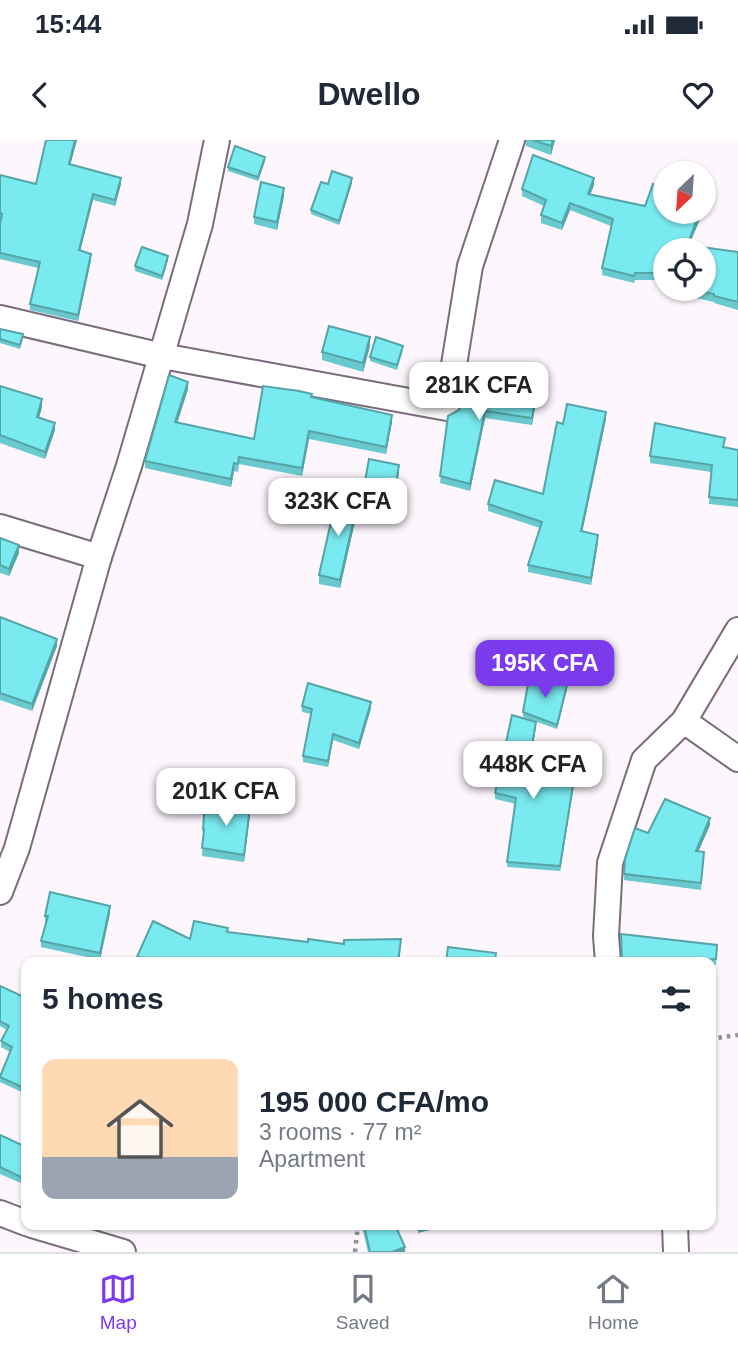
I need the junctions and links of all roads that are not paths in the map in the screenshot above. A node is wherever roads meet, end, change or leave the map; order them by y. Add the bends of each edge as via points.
1 (217, 140) edge
2 (512, 140) edge
3 (0, 318) edge
4 (162, 356) junction
5 (0, 527) edge
6 (99, 557) junction
7 (738, 630) edge
8 (684, 721) junction
9 (738, 759) edge
10 (9, 844) edge
11 (0, 892) edge
12 (608, 957) edge
13 (0, 1213) edge
14 (21, 1221) edge
15 (49, 1230) edge
16 (675, 1230) edge
17 (123, 1252) edge
18 (676, 1252) edge

1 - 4 street via 200,224
2 - 4 street via 470,266 447,408
3 - 4 street
4 - 6 street
5 - 6 street
6 - 10 street
7 - 8 street
8 - 9 street
8 - 12 street via 644,760 610,863
10 - 11 street
13 - 14 street
15 - 17 street
16 - 18 street

